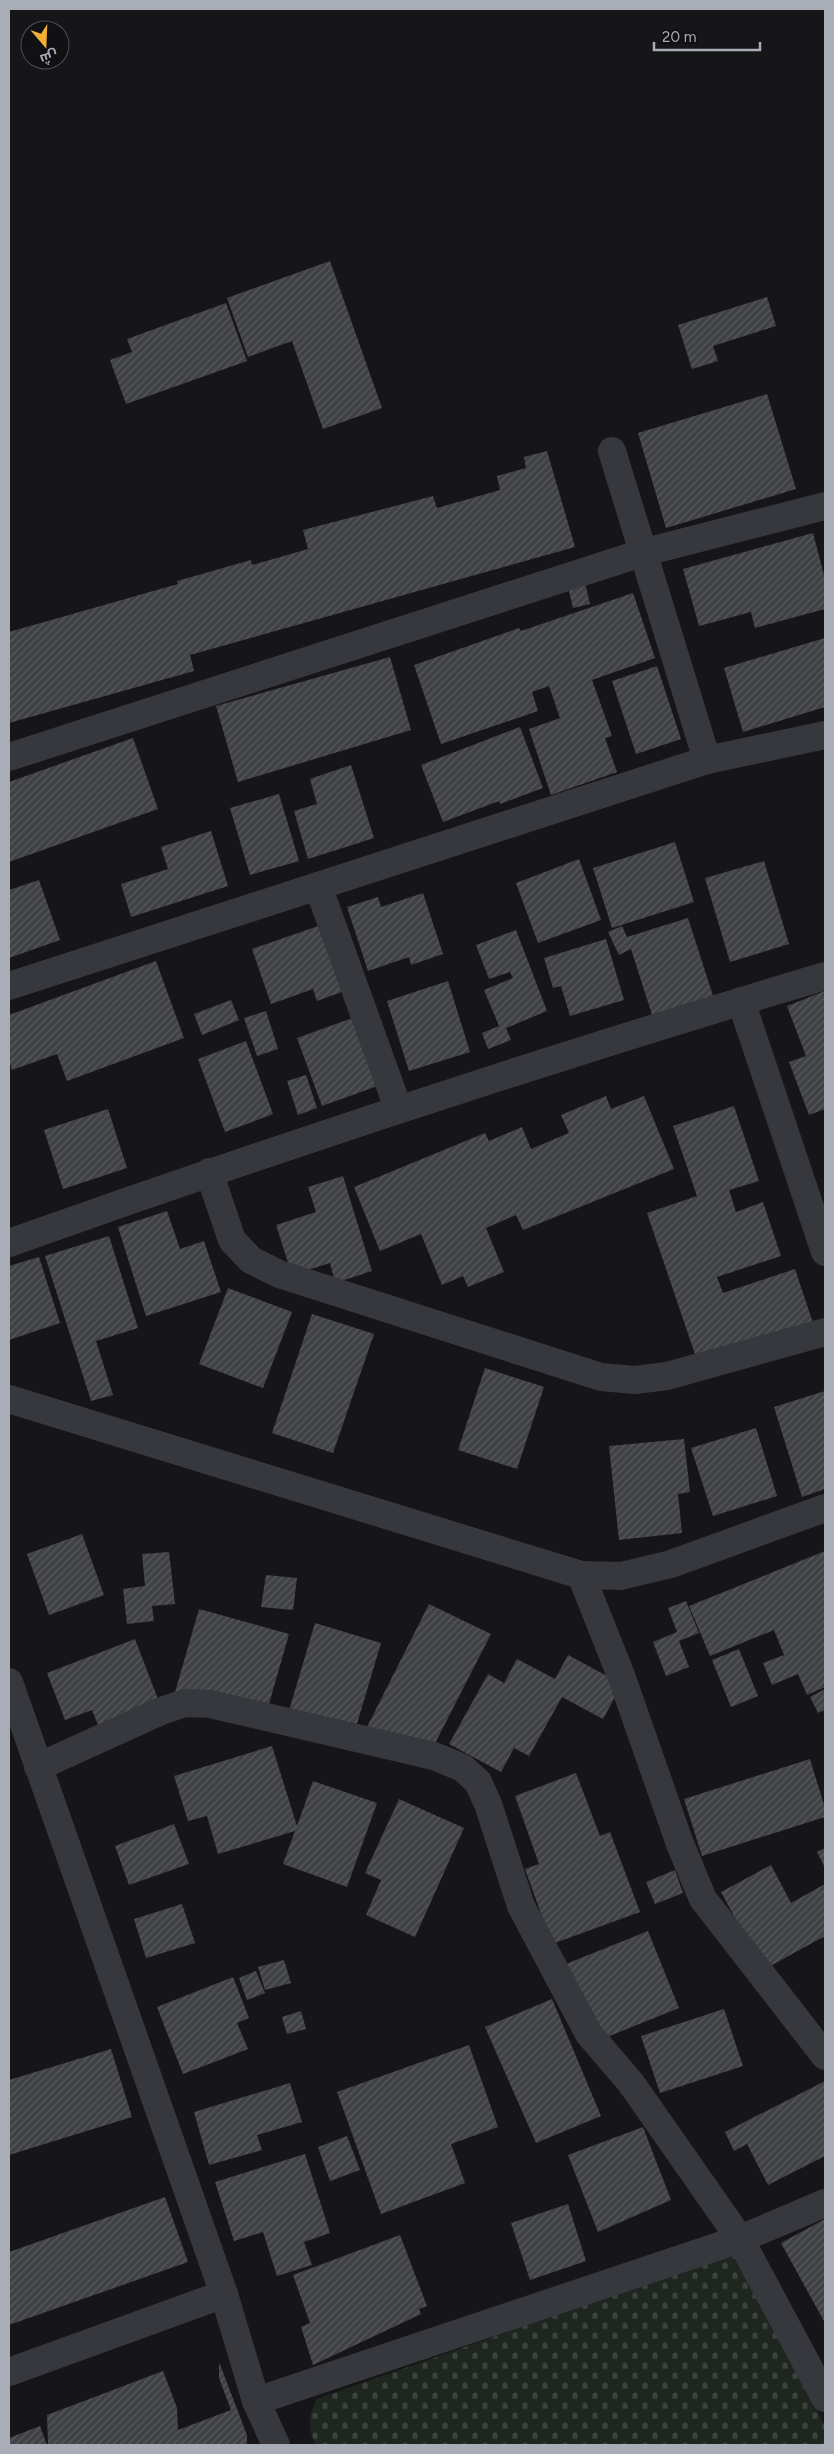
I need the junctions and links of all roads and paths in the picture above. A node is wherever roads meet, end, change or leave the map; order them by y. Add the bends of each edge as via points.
1 (612, 452) dead end
2 (825, 506) edge
3 (645, 552) junction
4 (825, 735) edge
5 (9, 757) edge
6 (707, 760) junction
7 (318, 886) junction
8 (825, 976) edge
9 (9, 986) edge
10 (741, 1001) junction
11 (398, 1108) junction
12 (209, 1172) junction
13 (9, 1243) edge
14 (825, 1252) edge
15 (825, 1332) edge
16 (9, 1399) edge
17 (825, 1508) edge
18 (581, 1575) junction
19 (9, 1682) edge
20 (38, 1766) junction
21 (825, 2056) edge
22 (825, 2203) edge
23 (740, 2239) junction
24 (224, 2294) junction
25 (9, 2372) edge
26 (825, 2398) edge
27 (256, 2401) junction
28 (276, 2445) edge

1 - 3 street
2 - 3 street
3 - 5 street
3 - 6 street
4 - 6 street
6 - 7 street
7 - 9 street
7 - 11 street
8 - 10 street
10 - 11 street
10 - 14 street
11 - 12 street
12 - 13 street
12 - 15 street via 232,1240 251,1260 278,1274 601,1377 635,1380 667,1376
16 - 18 street
17 - 18 street via 671,1564 621,1576
18 - 21 street via 703,1899
19 - 20 street
20 - 23 street via 161,1711 185,1704 210,1704 434,1756 462,1768 478,1782 521,1906 589,2034 632,2083
20 - 24 street
22 - 23 street
23 - 26 street
23 - 27 street
24 - 25 street
24 - 27 street
27 - 28 street

